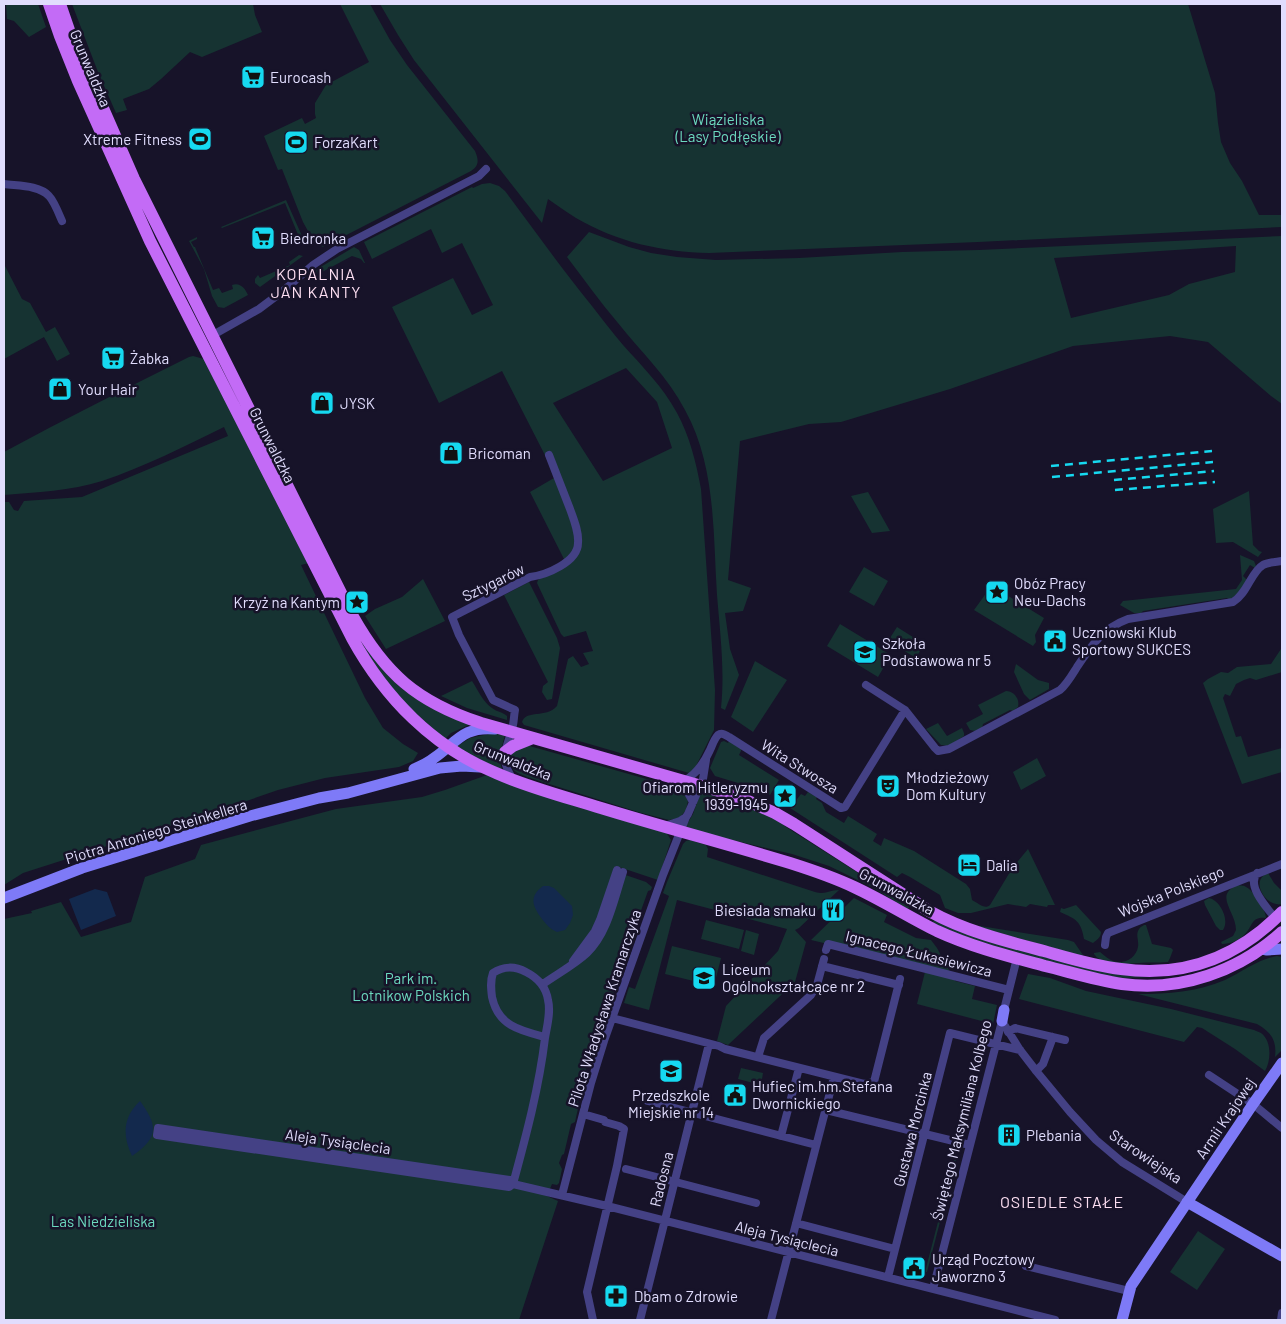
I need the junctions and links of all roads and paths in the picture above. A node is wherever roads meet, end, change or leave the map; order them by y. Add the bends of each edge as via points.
1 (49, 4) edge
2 (60, 4) edge
3 (486, 169) dead end
4 (4, 184) edge
5 (62, 220) dead end
6 (213, 336) junction
7 (549, 455) dead end
8 (1282, 561) edge
9 (866, 685) dead end
10 (905, 710) junction
11 (510, 732) junction
12 (532, 738) junction
13 (448, 747) junction
14 (505, 752) junction
15 (706, 760) junction
16 (483, 767) junction
17 (513, 780) junction
18 (681, 781) junction
19 (700, 786) junction
20 (319, 798) junction
21 (693, 802) junction
22 (686, 817) junction
23 (663, 826) junction
24 (680, 831) junction
25 (1282, 864) edge
26 (620, 871) dead end
27 (1257, 874) junction
28 (4, 898) edge
29 (1280, 919) edge
30 (1282, 932) edge
31 (1105, 946) dead end
32 (1262, 949) junction
33 (1282, 949) edge
34 (826, 950) dead end
35 (1017, 958) junction
36 (905, 963) junction
37 (900, 979) junction
38 (543, 984) junction
39 (1009, 990) junction
40 (1003, 1015) junction
41 (612, 1018) junction
42 (1008, 1032) junction
43 (545, 1037) junction
44 (1053, 1037) junction
45 (1064, 1040) dead end
46 (709, 1044) junction
47 (996, 1045) junction
48 (1020, 1050) junction
49 (758, 1058) junction
50 (1282, 1063) edge
51 (799, 1068) junction
52 (1036, 1071) junction
53 (1209, 1075) dead end
54 (834, 1077) junction
55 (648, 1101) dead end
56 (1253, 1104) junction
57 (826, 1110) junction
58 (691, 1113) junction
59 (583, 1114) junction
60 (1282, 1128) edge
61 (157, 1131) dead end
62 (925, 1134) junction
63 (781, 1136) junction
64 (816, 1144) junction
65 (970, 1145) junction
66 (626, 1169) dead end
67 (675, 1181) junction
68 (513, 1184) junction
69 (562, 1195) junction
70 (1187, 1202) junction
71 (756, 1203) dead end
72 (607, 1206) junction
73 (665, 1221) junction
74 (796, 1223) junction
75 (895, 1249) junction
76 (789, 1252) junction
77 (1282, 1256) edge
78 (1026, 1266) dead end
79 (888, 1277) junction
80 (933, 1289) junction
81 (1130, 1291) junction
82 (1282, 1314) edge
83 (593, 1320) edge
84 (640, 1320) edge
85 (771, 1320) edge
86 (1055, 1320) edge
87 (1122, 1320) edge
88 (1281, 1320) edge

1 - 13 main road, Grunwaldzka via 78,81 147,236 352,638 396,702
2 - 6 main road, Grunwaldzka via 131,173
3 - 6 street via 479,176 328,254 259,309
4 - 5 street via 40,190 49,196
6 - 11 main road, Grunwaldzka via 352,615 376,654 394,674 426,700
7 - 11 street, Sztygarów via 576,529 576,551 563,565 530,577 452,617 493,700 515,710
8 - 10 street via 1261,566 1239,598 1230,603 1114,624 1094,644 1060,690 949,749 938,751
9 - 10 street
10 - 15 street, Wita Stwosza via 842,808 721,734
11 - 12 main road, Grunwaldzka
11 - 13 street, Piotra Antoniego Steinkellera via 476,730 464,734
11 - 14 street
12 - 14 main road
12 - 18 main road, Grunwaldzka
13 - 16 main road, Grunwaldzka
13 - 20 street, Piotra Antoniego Steinkellera via 433,760 406,772
14 - 17 street via 505,766
15 - 18 street via 694,774
15 - 19 street, Pilota Władysława Kramarczyka
16 - 17 main road, Grunwaldzka
16 - 20 street, Piotra Antoniego Steinkellera via 440,768
17 - 23 main road, Grunwaldzka
18 - 19 main road, Grunwaldzka
18 - 21 street
19 - 21 street, Pilota Władysława Kramarczyka
19 - 29 main road, Grunwaldzka via 775,813 941,918 993,937 1102,966 1151,972 1195,966 1240,946
20 - 28 street, Piotra Antoniego Steinkellera via 82,868
21 - 22 street, Pilota Władysława Kramarczyka
22 - 23 street
22 - 24 street, Pilota Władysława Kramarczyka
23 - 24 main road, Grunwaldzka
24 - 35 main road, Grunwaldzka via 830,876 973,946
24 - 41 street, Pilota Władysława Kramarczyka
25 - 27 street
26 - 38 street via 611,910 589,952
27 - 29 street via 1253,882 1255,889
27 - 31 street, Wojska Polskiego via 1108,933
30 - 32 main road, Grunwaldzka
32 - 33 street
32 - 35 main road, Grunwaldzka via 1209,976 1150,986 1110,982
34 - 36 street, Ignacego Łukasiewicza via 828,944
35 - 39 street, Świętego Maksymiliana Kolbego
36 - 37 street
36 - 39 street, Ignacego Łukasiewicza
37 - 49 street via 823,963 811,995 764,1038
37 - 54 street via 874,1082 864,1084
38 - 43 street via 549,1001
38 - 43 street via 523,970 505,967 493,973 491,984 494,1006 507,1023 516,1029
39 - 40 street, Świętego Maksymiliana Kolbego
40 - 42 street, Starowiejska
40 - 47 street, Świętego Maksymiliana Kolbego
41 - 46 street
41 - 59 street, Pilota Władysława Kramarczyka
42 - 44 street via 1015,1028
42 - 48 street, Starowiejska
43 - 68 street via 543,1061
44 - 45 street
44 - 52 street via 1043,1064
46 - 49 street
46 - 58 street, Radosna
47 - 48 street
47 - 62 street, Gustawa Morcinka via 950,1033
47 - 65 street, Świętego Maksymiliana Kolbego
48 - 52 street, Starowiejska
49 - 51 street
50 - 56 street, Armii Krajowej
51 - 54 street
51 - 63 street
52 - 70 street, Starowiejska via 1096,1140 1122,1162
53 - 56 street
54 - 57 street
55 - 58 street
56 - 60 street
56 - 70 street, Armii Krajowej
57 - 62 street
57 - 64 street
58 - 63 street
58 - 67 street, Radosna
59 - 69 street, Pilota Władysława Kramarczyka
59 - 72 street via 624,1129
61 - 68 street, Aleja Tysiąclecia via 509,1187
62 - 65 street
62 - 75 street, Gustawa Morcinka
63 - 64 street
64 - 74 street
65 - 80 street, Świętego Maksymiliana Kolbego
66 - 67 street
67 - 71 street
67 - 73 street, Radosna
68 - 69 street, Aleja Tysiąclecia
69 - 72 street, Aleja Tysiąclecia
70 - 77 street, Starowiejska
70 - 81 street, Armii Krajowej
72 - 73 street, Aleja Tysiąclecia
72 - 83 street via 587,1292
73 - 76 street, Aleja Tysiąclecia
73 - 84 street, Radosna
74 - 75 street
74 - 76 street
75 - 79 street, Gustawa Morcinka
76 - 79 street, Aleja Tysiąclecia
76 - 85 street
78 - 81 street
79 - 80 street, Aleja Tysiąclecia
80 - 86 street, Aleja Tysiąclecia
81 - 87 street, Armii Krajowej
82 - 88 street

